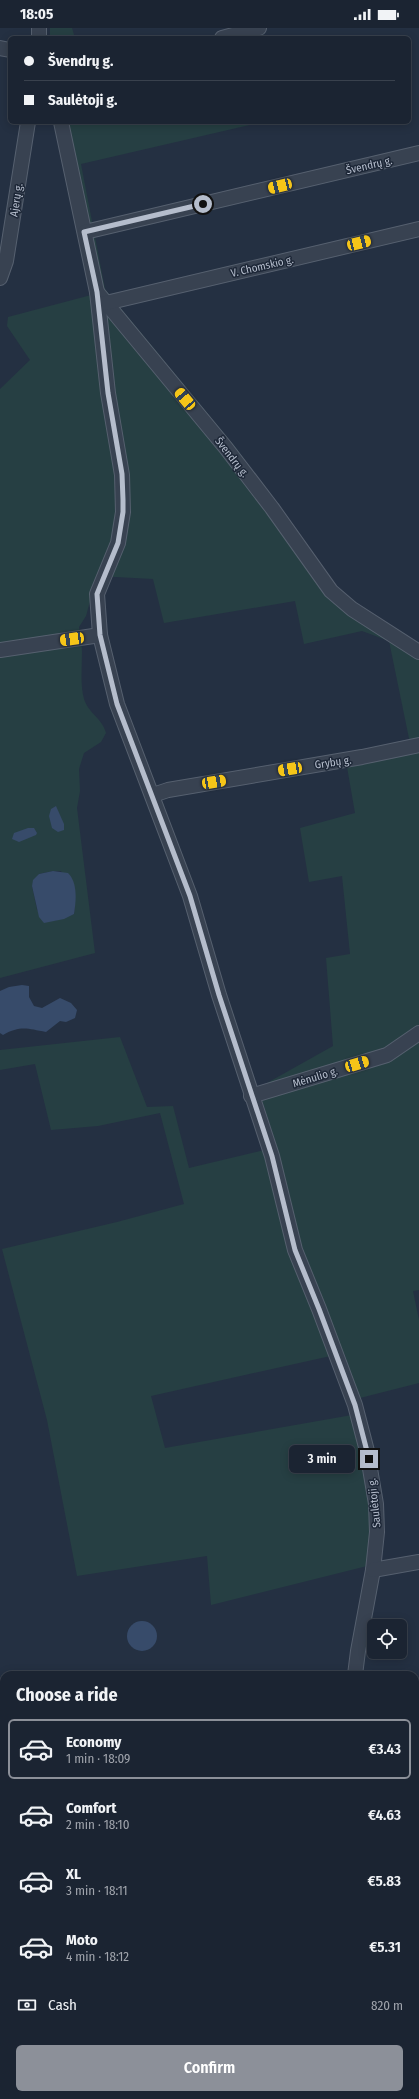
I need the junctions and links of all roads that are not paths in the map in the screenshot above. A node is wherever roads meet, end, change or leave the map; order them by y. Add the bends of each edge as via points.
1 (259, 28) edge
2 (229, 36) edge
3 (28, 124) edge
4 (61, 124) edge
5 (419, 153) edge
6 (419, 229) edge
7 (84, 232) junction
8 (0, 278) edge
9 (102, 298) junction
10 (100, 635) junction
11 (0, 650) edge
12 (419, 652) edge
13 (419, 745) edge
14 (153, 795) junction
15 (419, 1032) edge
16 (251, 1096) junction
17 (419, 1562) edge
18 (373, 1570) junction
19 (356, 1671) edge

1 - 2 street
3 - 8 street, Ajerų g. via 6,261
4 - 7 street, Švendrų g.
5 - 7 street, Švendrų g.
6 - 9 street, V. Chomskio g.
7 - 9 street, Švendrų g.
9 - 10 street, Saulėtoji g. via 108,393 122,474 123,512 118,543 97,594
9 - 12 street, Švendrų g. via 226,448 330,591 352,609
10 - 11 street
10 - 14 street, Saulėtoji g. via 117,704
13 - 14 street, Grybų g. via 168,790
14 - 16 street, Saulėtoji g. via 190,896
15 - 16 street, Mėnulio g. via 387,1055
16 - 18 street, Saulėtoji g. via 272,1156 295,1250 355,1405 368,1451 376,1504 377,1532
17 - 18 street
18 - 19 street, Saulėtoji g.

